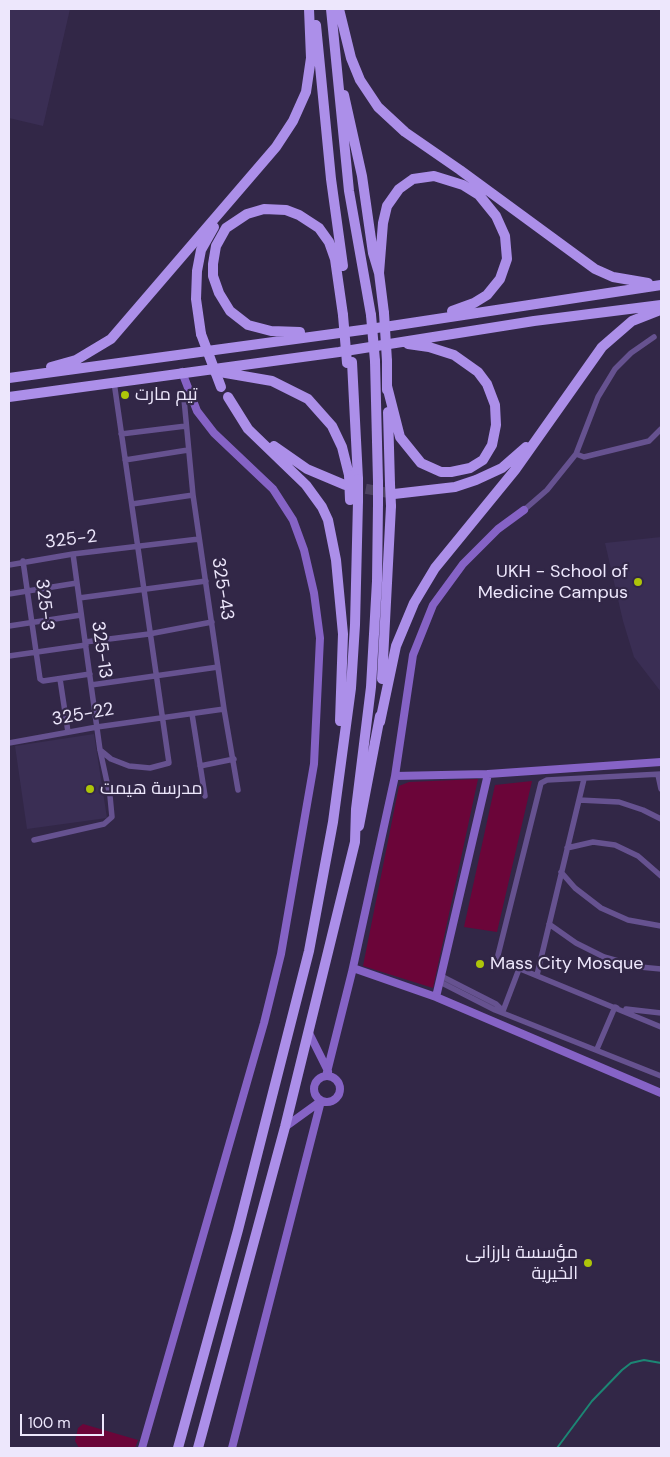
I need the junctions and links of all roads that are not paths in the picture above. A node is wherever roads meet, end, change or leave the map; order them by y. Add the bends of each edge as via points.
1 (309, 9) edge
2 (314, 9) edge
3 (331, 9) edge
4 (339, 9) edge
5 (334, 58) junction
6 (227, 205) junction
7 (379, 273) junction
8 (661, 284) edge
9 (661, 305) edge
10 (661, 310) edge
11 (346, 315) junction
12 (391, 326) junction
13 (339, 332) junction
14 (654, 337) dead end
15 (394, 343) junction
16 (204, 369) junction
17 (182, 372) junction
18 (31, 375) junction
19 (9, 378) edge
20 (114, 382) junction
21 (387, 386) junction
22 (191, 396) junction
23 (9, 397) edge
24 (228, 398) junction
25 (549, 419) junction
26 (186, 426) junction
27 (661, 429) edge
28 (121, 434) junction
29 (188, 450) junction
30 (576, 454) junction
31 (125, 460) junction
32 (351, 480) junction
33 (392, 489) junction
34 (193, 495) junction
35 (132, 504) junction
36 (524, 510) joint
37 (199, 539) junction
38 (138, 547) junction
39 (73, 554) junction
40 (23, 561) junction
41 (9, 564) edge
42 (206, 581) junction
43 (77, 583) junction
44 (144, 589) junction
45 (27, 591) junction
46 (9, 594) edge
47 (79, 598) junction
48 (81, 615) junction
49 (212, 622) junction
50 (31, 623) junction
51 (9, 626) edge
52 (149, 634) junction
53 (85, 644) junction
54 (35, 652) junction
55 (9, 656) edge
56 (218, 667) junction
57 (90, 674) junction
58 (156, 676) junction
59 (60, 679) junction
60 (91, 685) junction
61 (224, 709) junction
62 (192, 714) junction
63 (162, 718) junction
64 (380, 722) junction
65 (97, 727) junction
66 (68, 732) junction
67 (9, 743) edge
68 (100, 750) junction
69 (234, 759) junction
70 (661, 762) edge
71 (200, 766) junction
72 (488, 774) junction
73 (660, 774) edge
74 (395, 776) junction
75 (584, 778) junction
76 (661, 789) edge
77 (238, 790) dead end
78 (204, 796) dead end
79 (579, 800) junction
80 (661, 819) edge
81 (334, 822) junction
82 (34, 840) dead end
83 (355, 842) junction
84 (567, 848) junction
85 (562, 872) junction
86 (661, 876) edge
87 (549, 924) junction
88 (661, 926) edge
89 (353, 968) junction
90 (519, 969) junction
91 (661, 969) edge
92 (537, 975) junction
93 (441, 979) junction
94 (436, 997) junction
95 (615, 1008) junction
96 (503, 1011) junction
97 (661, 1013) edge
98 (661, 1027) edge
99 (309, 1032) junction
100 (597, 1049) junction
101 (329, 1074) junction
102 (661, 1076) edge
103 (661, 1093) edge
104 (321, 1101) junction
105 (285, 1126) junction
106 (142, 1448) edge
107 (178, 1448) edge
108 (198, 1448) edge
109 (232, 1448) edge

1 - 6 highway via 311,58 303,99 276,147
2 - 11 highway
3 - 5 highway
4 - 8 highway via 360,80 378,107 404,132 594,269 627,280
5 - 7 highway via 353,129
5 - 83 highway, bridge via 349,191 371,315 375,361 377,580 371,686
6 - 18 highway via 111,339 76,360
6 - 24 highway, bridge via 206,238 198,263 196,293 201,334
7 - 12 highway via 387,206 398,189 413,179 434,176 471,189 491,208 505,236 505,267 497,284 487,294 458,310
7 - 21 highway, bridge via 388,362
8 - 12 highway
9 - 15 highway
10 - 25 highway via 632,322 612,337
11 - 13 highway via 332,250 326,236 314,224 292,212 273,209 247,214 226,228 214,252 214,276 222,299 234,315 248,324 271,331
11 - 32 highway via 356,417
12 - 13 highway
13 - 18 highway
14 - 30 street via 631,353 608,380
15 - 16 highway
15 - 21 highway via 442,350 467,362 478,372 493,396 496,417 492,445 483,460 470,468 451,472 441,472 421,463 400,437
16 - 17 highway
16 - 32 highway via 259,377 308,399 335,432
17 - 20 highway
17 - 22 street
18 - 19 highway
20 - 23 highway
20 - 28 street
21 - 33 highway
22 - 26 street, 325-43 via 184,398
22 - 106 street via 197,411 214,433 273,489 294,520 314,593 320,638 314,764 281,954
24 - 32 highway via 262,436 292,460 322,476
24 - 81 highway via 248,429 311,490 326,513 332,533 344,644
25 - 33 highway via 521,452 490,475 456,487
25 - 64 highway via 515,470 423,586 396,646
26 - 28 street
26 - 29 street, 325-43
27 - 30 street via 650,441 584,457
28 - 31 street
29 - 31 street
29 - 34 street, 325-43
30 - 36 street via 547,490
31 - 35 street
32 - 81 highway, bridge via 354,500 354,640
33 - 64 highway, bridge
34 - 35 street
34 - 37 street, 325-43
35 - 38 street
36 - 74 street via 498,528 464,564 434,605 413,655
37 - 38 street, 325-2
37 - 42 street, 325-43
38 - 39 street, 325-2
38 - 44 street
39 - 40 street, 325-2
39 - 43 street, 325-13
40 - 41 street, 325-2
40 - 45 street, 325-3
42 - 44 street
42 - 49 street, 325-43
43 - 45 street
43 - 47 street, 325-13
44 - 47 street
44 - 52 street
45 - 46 street
45 - 50 street, 325-3
47 - 48 street, 325-13
48 - 50 street
48 - 53 street, 325-13
49 - 52 street
49 - 56 street, 325-43
50 - 51 street
50 - 54 street, 325-3
52 - 53 street
52 - 58 street
53 - 54 street
53 - 57 street, 325-13
54 - 55 street
54 - 59 street, 325-3 via 41,680
56 - 58 street
56 - 61 street, 325-43
57 - 59 street
57 - 60 street, 325-13
58 - 60 street
58 - 63 street
59 - 66 street
60 - 65 street, 325-13
61 - 62 street, 325-22
61 - 69 street, 325-43
62 - 63 street, 325-22
62 - 71 street
63 - 65 street, 325-22
63 - 68 street via 169,763 150,768 129,766 111,759
64 - 83 highway
65 - 66 street, 325-22
65 - 68 street, 325-13
66 - 67 street, 325-22
68 - 82 street, 325-13 via 112,817 104,824
69 - 71 street
69 - 77 street, 325-43
70 - 72 street
71 - 78 street
72 - 74 street
72 - 93 street
73 - 75 street
73 - 76 street
74 - 89 street
75 - 79 street
75 - 90 street via 544,780 538,786 498,955 501,961
79 - 80 street via 624,803
79 - 84 street
81 - 107 highway via 309,951 275,1090
83 - 99 highway
84 - 85 street
84 - 86 street via 593,842 615,845 638,856
85 - 87 street
85 - 88 street via 575,888 601,908 628,920
87 - 91 street via 604,957
87 - 92 street
89 - 94 street
89 - 101 street
90 - 92 street
90 - 96 street
92 - 95 street
93 - 94 street
93 - 96 street via 496,1004
94 - 103 street
95 - 97 street
95 - 98 street
95 - 100 street
96 - 100 street
99 - 101 street
99 - 105 highway
100 - 102 street
101 - 104 street via 317,1080 313,1088
101 - 104 street via 340,1088 338,1097 331,1102
104 - 105 street
104 - 109 street
105 - 108 highway

